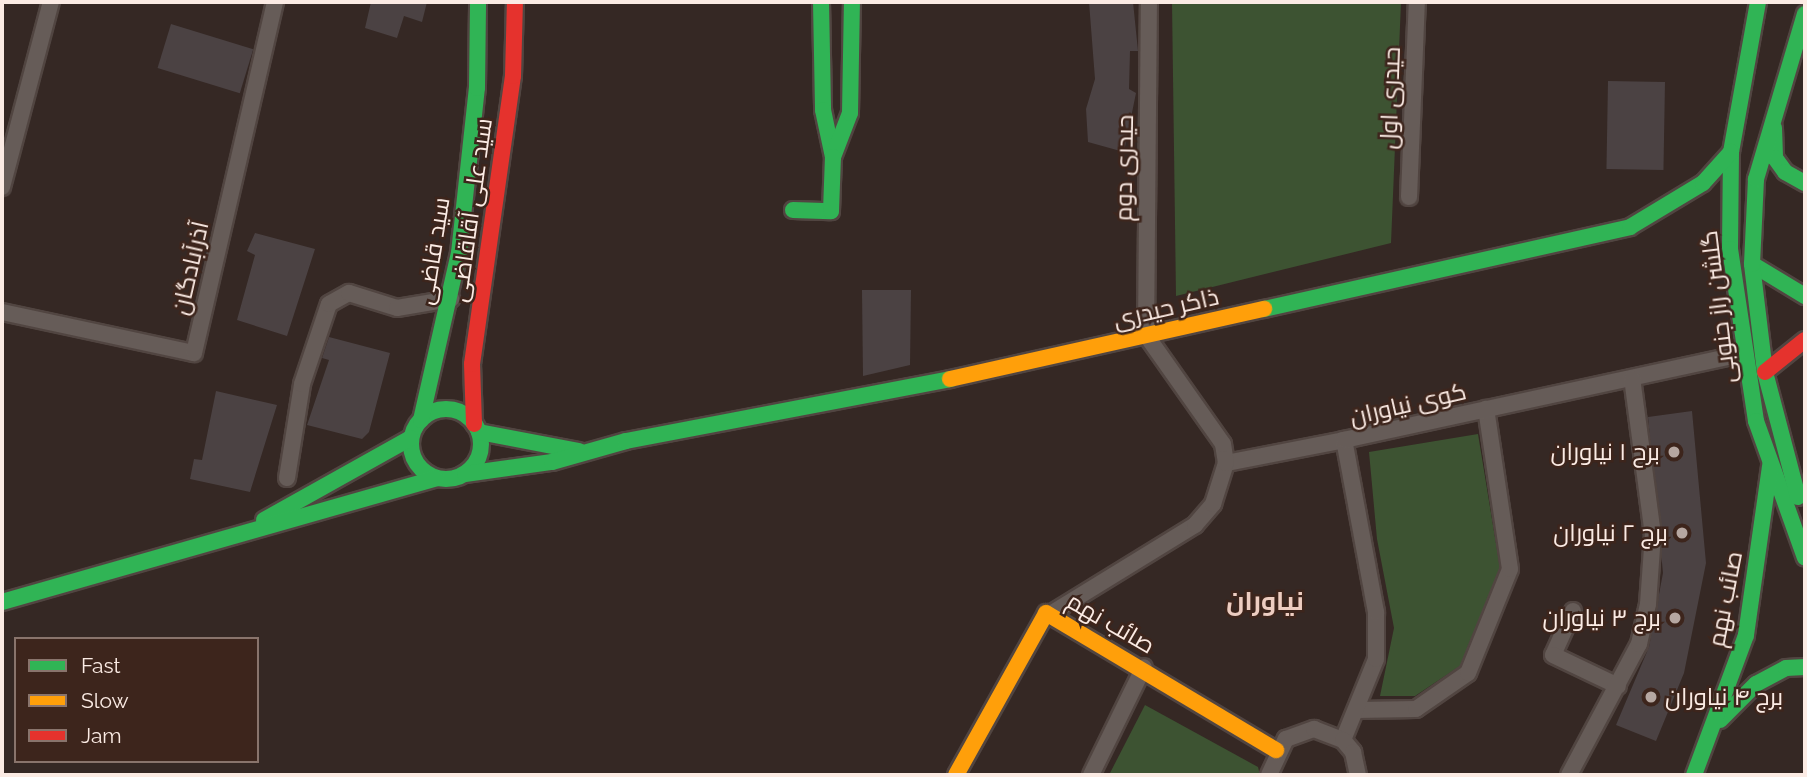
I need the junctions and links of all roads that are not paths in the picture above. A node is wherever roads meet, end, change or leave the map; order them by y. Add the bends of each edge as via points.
1 (51, 2) edge
2 (275, 2) edge
3 (478, 2) edge
4 (515, 2) edge
5 (821, 2) edge
6 (852, 2) edge
7 (1149, 2) edge
8 (1417, 2) edge
9 (1758, 2) edge
10 (1805, 14) edge
11 (1774, 118) junction
12 (1731, 152) junction
13 (833, 157) junction
14 (1805, 183) edge
15 (2, 187) edge
16 (1409, 197) dead end
17 (793, 210) dead end
18 (1752, 264) junction
19 (1805, 296) edge
20 (451, 299) junction
21 (480, 304) junction
22 (2, 312) edge
23 (1146, 335) junction
24 (1805, 340) edge
25 (1742, 354) junction
26 (1765, 372) junction
27 (1632, 377) junction
28 (1486, 409) junction
29 (421, 420) junction
30 (476, 428) junction
31 (411, 438) junction
32 (1344, 440) junction
33 (586, 452) junction
34 (1226, 463) junction
35 (1769, 466) junction
36 (465, 474) junction
37 (287, 478) dead end
38 (436, 478) junction
39 (1805, 517) edge
40 (250, 528) junction
41 (1805, 558) edge
42 (2, 602) edge
43 (1573, 611) dead end
44 (1052, 613) junction
45 (1144, 667) junction
46 (1805, 667) edge
47 (1618, 686) junction
48 (1357, 710) junction
49 (1715, 725) junction
50 (1343, 740) junction
51 (1276, 750) junction
52 (956, 775) edge
53 (1091, 775) edge
54 (1269, 775) edge
55 (1358, 775) edge
56 (1569, 775) edge
57 (1694, 775) edge
58 (1706, 775) edge

1 - 15 street
2 - 22 street, آذرآبادگان via 194,353
3 - 20 street, سید قاضی via 477,88
4 - 21 street, سید علی آقاقاضی via 513,76
5 - 13 street via 823,110
6 - 13 street via 850,113
7 - 23 street, حیدری دوم
8 - 16 street, حیدری اول
9 - 12 street, گلشن راز جنوبی
10 - 11 street, گلشن راز جنوبی
11 - 14 street via 1775,158 1785,172
11 - 18 street, گلشن راز جنوبی via 1756,179
12 - 23 street, ذاکر حیدری via 1703,183 1630,227
12 - 25 street, گلشن راز جنوبی via 1730,249
13 - 17 street via 831,211
18 - 19 street
18 - 26 street, گلشن راز جنوبی
20 - 21 street
20 - 29 street, سید قاضی
20 - 37 street via 405,309 349,293 329,304 302,384
21 - 30 street, سید علی آقاقاضی via 472,364
23 - 33 street, ذاکر حیدری via 968,376
23 - 34 street via 1223,444
24 - 26 street
25 - 27 street, کوی نیاوران
25 - 35 street, گلشن راز جنوبی
26 - 39 street, گلشن راز جنوبی
27 - 28 street, کوی نیاوران
27 - 47 street via 1649,493 1652,570 1639,644
28 - 32 street, کوی نیاوران
28 - 48 street via 1510,569 1468,673 1416,709
29 - 30 street via 450,410
29 - 31 street
30 - 33 street
30 - 36 street via 477,460
31 - 38 street via 414,458
31 - 40 street
32 - 34 street
32 - 48 street, کوی نیاوران via 1376,612 1376,659
33 - 36 street, ذاکر حیدری via 552,463
34 - 44 street via 1213,504 1195,525
35 - 41 street, گلشن راز جنوبی
35 - 49 street, صائب نهم via 1746,635
36 - 38 street
38 - 40 street via 304,520
40 - 42 street
43 - 47 street via 1553,655
44 - 45 street, صائب نهم
44 - 52 street, صائب نهم via 1041,616
45 - 51 street, صائب نهم
45 - 53 street
46 - 49 street via 1786,668 1756,684
47 - 56 street
48 - 50 street, کوی نیاوران
49 - 57 street, صائب نهم
49 - 58 street
50 - 51 street via 1314,729 1293,736
50 - 55 street via 1353,752
51 - 54 street

